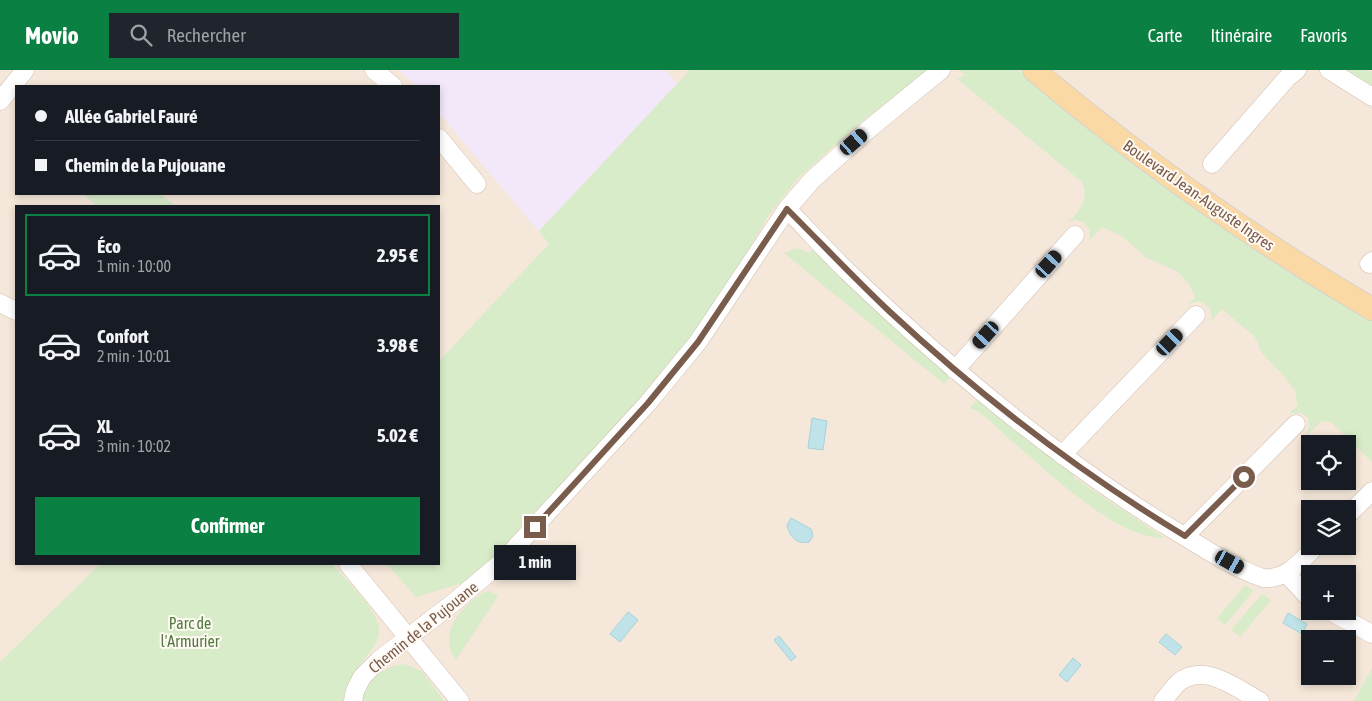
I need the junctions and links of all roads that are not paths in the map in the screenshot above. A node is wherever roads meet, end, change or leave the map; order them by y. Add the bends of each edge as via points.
1 (25, 70) edge
2 (374, 70) edge
3 (941, 70) edge
4 (1034, 70) edge
5 (1297, 70) edge
6 (1328, 70) edge
7 (392, 85) edge
8 (1372, 96) edge
9 (1, 97) edge
10 (440, 139) edge
11 (1212, 164) dead end
12 (477, 184) dead end
13 (787, 209) junction
14 (1075, 235) dead end
15 (0, 303) edge
16 (1372, 309) edge
17 (15, 310) edge
18 (1196, 315) dead end
19 (955, 370) junction
20 (1296, 424) dead end
21 (1062, 455) junction
22 (1372, 491) edge
23 (1356, 507) edge
24 (1185, 536) junction
25 (1307, 555) edge
26 (349, 565) edge
27 (1287, 574) junction
28 (1301, 589) edge
29 (1350, 620) edge
30 (1370, 629) edge
31 (409, 637) junction
32 (353, 701) edge
33 (460, 701) edge
34 (1163, 701) edge
35 (1260, 701) edge

1 - 9 street
2 - 7 street
3 - 13 street, Chemin de la Pujouane via 839,155
4 - 16 main road, Boulevard Jean-Auguste Ingres via 1138,154 1261,240
5 - 11 street
6 - 8 street
10 - 12 street
13 - 19 street via 846,270
13 - 31 street, Chemin de la Pujouane via 698,342 648,403 503,561
14 - 19 street
15 - 17 street
18 - 21 street
19 - 21 street
20 - 24 street
21 - 24 street via 1125,500
22 - 23 street
24 - 27 street via 1258,577 1274,579
25 - 27 street
26 - 31 street
27 - 28 street
29 - 30 street
31 - 32 street, Chemin de la Pujouane via 362,677
31 - 33 street
34 - 35 street via 1181,682 1202,675 1218,678

